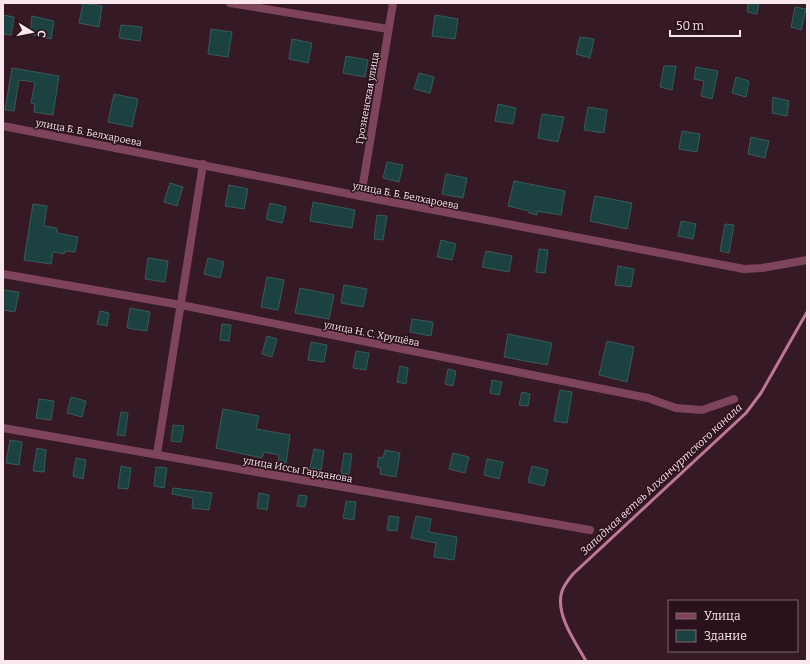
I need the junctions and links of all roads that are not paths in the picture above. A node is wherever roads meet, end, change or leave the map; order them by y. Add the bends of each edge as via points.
1 (230, 3) edge
2 (393, 3) edge
3 (388, 29) junction
4 (3, 126) edge
5 (203, 164) junction
6 (361, 196) junction
7 (807, 260) edge
8 (3, 274) edge
9 (181, 305) junction
10 (734, 399) dead end
11 (3, 428) edge
12 (157, 454) junction
13 (590, 530) dead end

1 - 3 street
2 - 3 street, Грозненская улица
3 - 6 street, Грозненская улица
4 - 5 street, улица Б. Б. Белхароева
5 - 6 street, улица Б. Б. Белхароева
5 - 9 street
6 - 7 street, улица Б. Б. Белхароева via 744,269
8 - 9 street, улица Н. С. Хрущёва
9 - 10 street, улица Н. С. Хрущёва via 648,398 676,408 702,410
9 - 12 street
11 - 12 street, улица Иссы Гарданова
12 - 13 street, улица Иссы Гарданова

